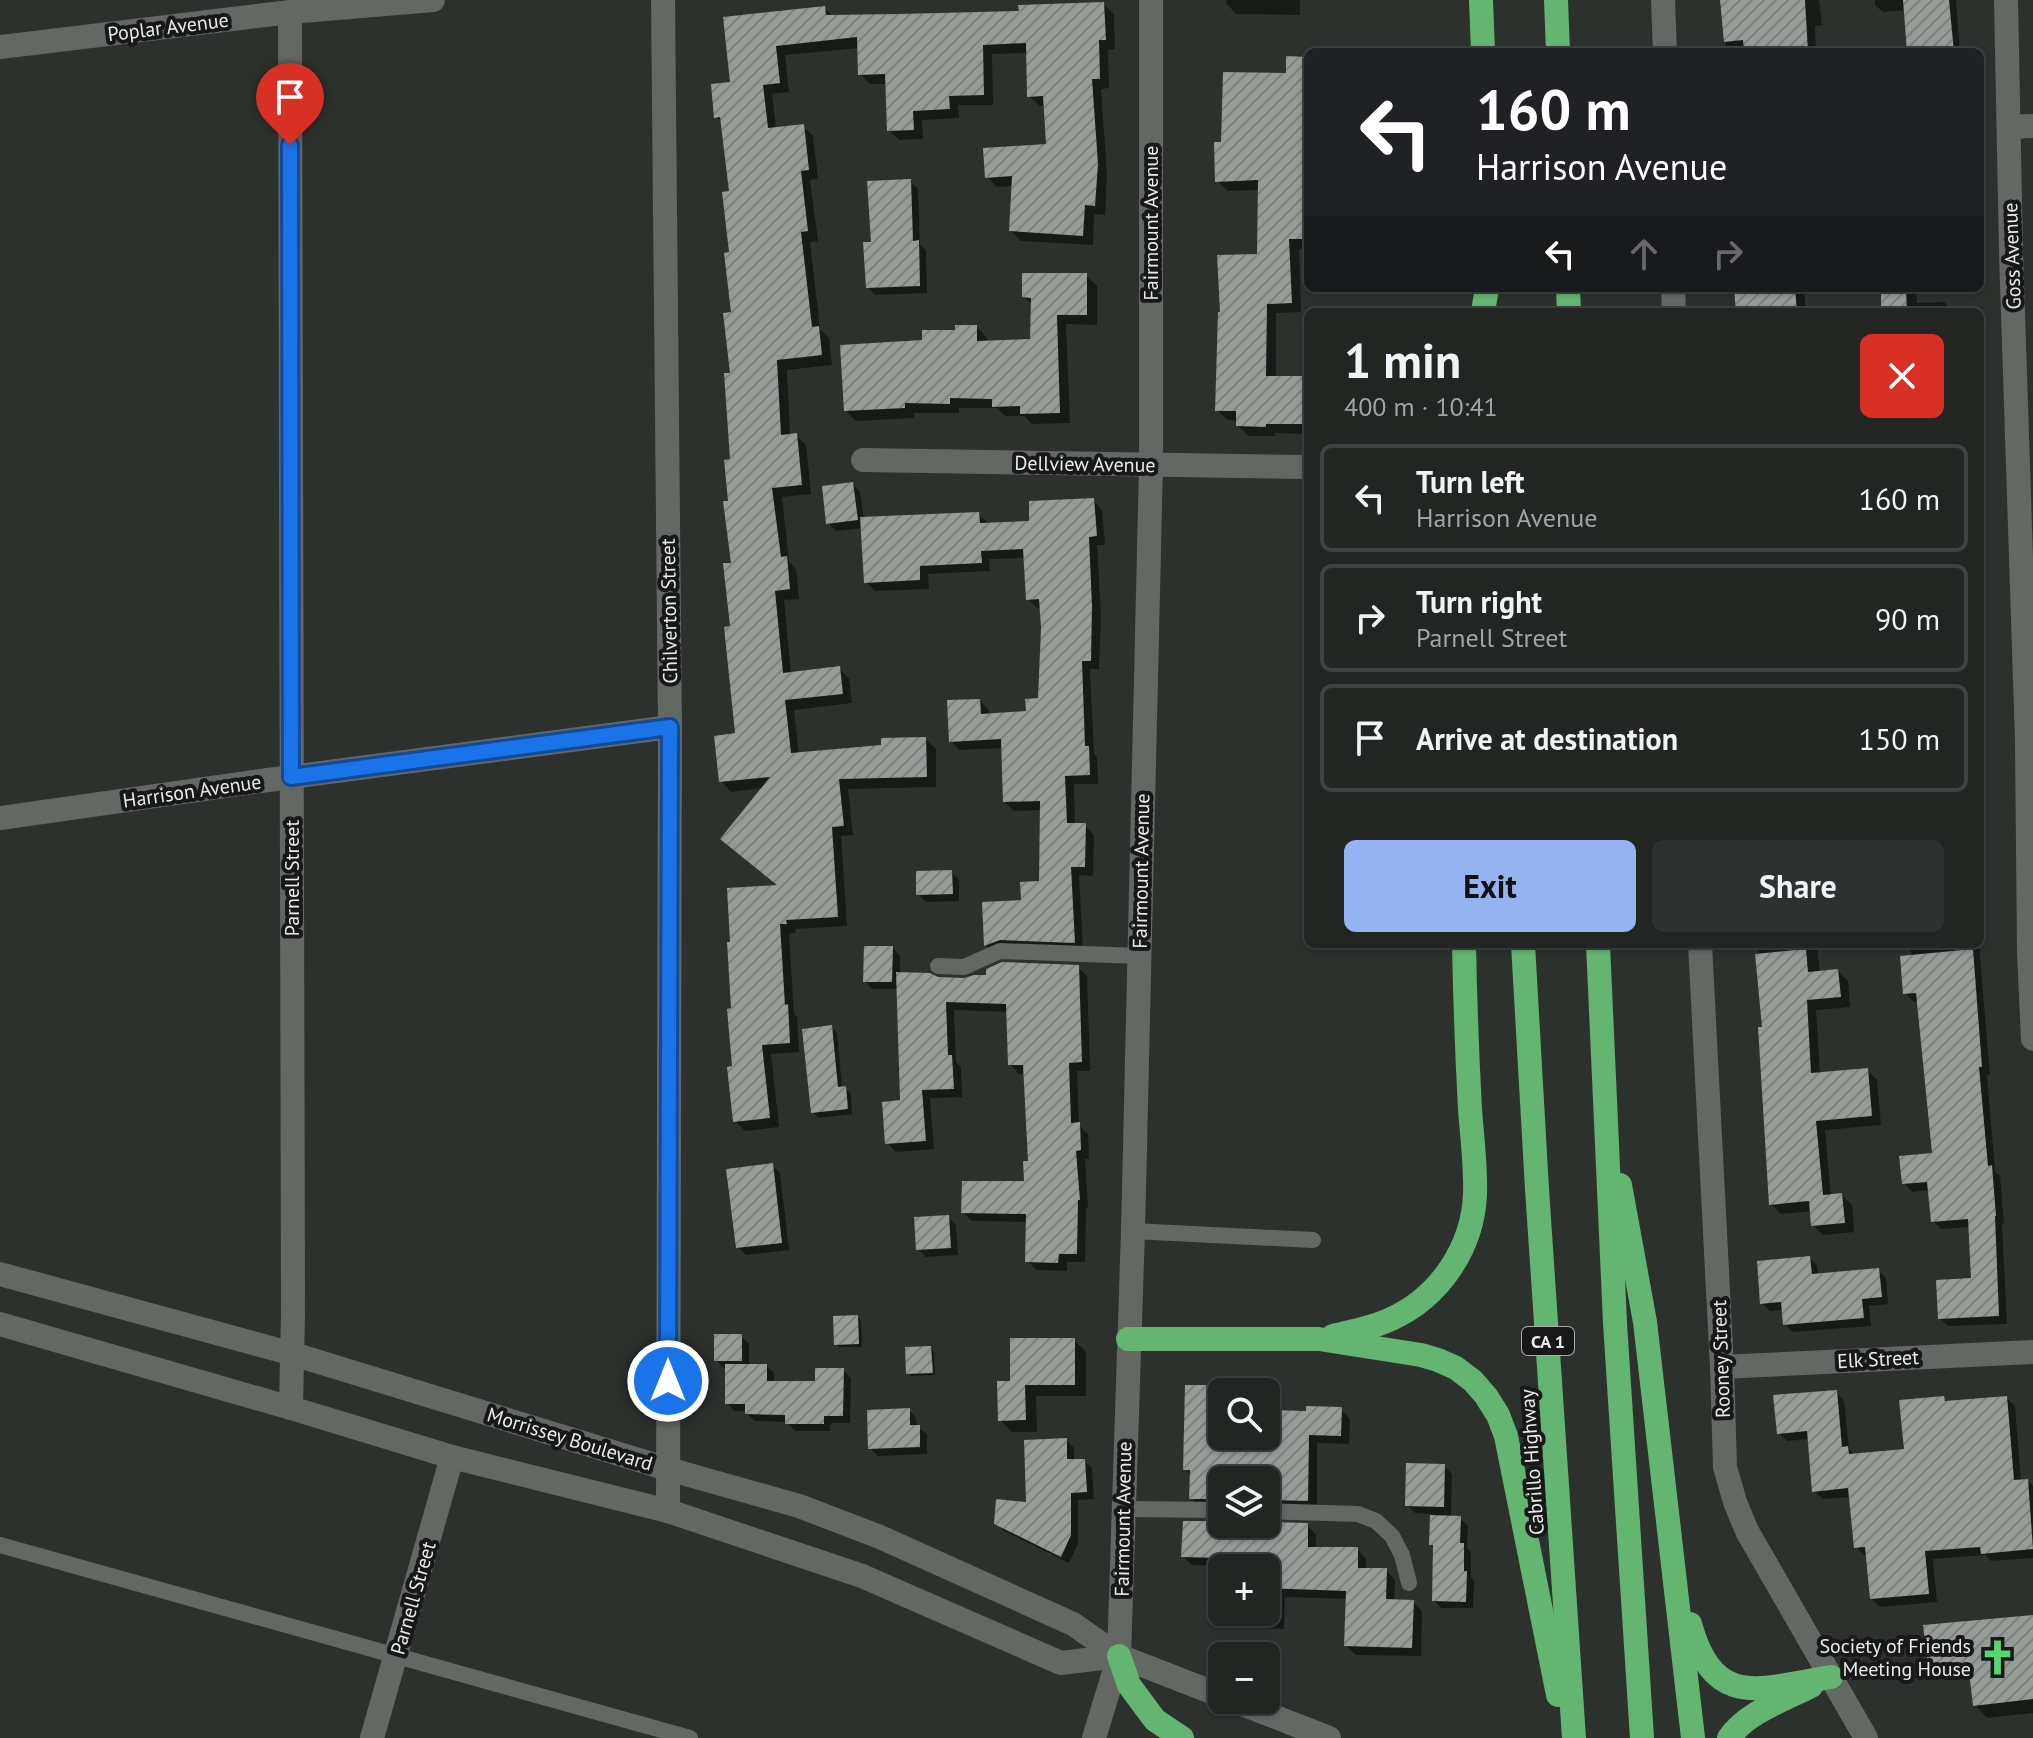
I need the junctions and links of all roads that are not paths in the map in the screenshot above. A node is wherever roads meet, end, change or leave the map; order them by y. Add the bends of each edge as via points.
1 (433, 0) edge
2 (663, 0) edge
3 (1151, 0) edge
4 (1481, 0) edge
5 (1556, 0) edge
6 (1663, 0) edge
7 (2006, 0) edge
8 (290, 12) junction
9 (0, 47) edge
10 (1483, 48) edge
11 (1558, 48) edge
12 (1665, 48) edge
13 (2021, 127) edge
14 (2025, 380) edge
15 (863, 460) dead end
16 (1151, 465) junction
17 (1304, 467) edge
18 (670, 727) junction
19 (291, 777) junction
20 (0, 818) edge
21 (1464, 948) edge
22 (1523, 948) edge
23 (1598, 948) edge
24 (1700, 948) edge
25 (2031, 954) edge
26 (1139, 956) junction
27 (938, 966) dead end
28 (2033, 1039) edge
29 (1606, 1113) junction
30 (1133, 1231) junction
31 (1313, 1240) dead end
32 (0, 1274) edge
33 (0, 1324) edge
34 (1128, 1339) junction
35 (1319, 1339) junction
36 (2033, 1352) edge
37 (293, 1354) junction
38 (1722, 1367) junction
39 (291, 1408) junction
40 (452, 1457) junction
41 (668, 1469) junction
42 (1123, 1509) junction
43 (1208, 1510) edge
44 (668, 1511) junction
45 (1280, 1511) edge
46 (1670, 1536) junction
47 (0, 1545) edge
48 (1409, 1583) dead end
49 (396, 1656) junction
50 (1119, 1656) junction
51 (1831, 1677) junction
52 (1208, 1691) edge
53 (1268, 1714) edge
54 (372, 1738) edge
55 (690, 1738) edge
56 (1094, 1738) edge
57 (1182, 1738) edge
58 (1329, 1738) edge
59 (1566, 1738) edge
60 (1574, 1738) edge
61 (1642, 1738) edge
62 (1693, 1738) edge
63 (1729, 1738) edge
64 (1866, 1738) edge

1 - 8 street, Poplar Avenue
2 - 18 street, Chilverton Street
3 - 16 street, Fairmount Avenue
4 - 10 highway
5 - 11 highway
6 - 12 street
7 - 13 street, Goss Avenue
8 - 9 street, Poplar Avenue
8 - 19 street, Parnell Street
13 - 14 street, Goss Avenue
14 - 25 street, Goss Avenue
15 - 16 street, Dellview Avenue
16 - 17 street, Dellview Avenue
16 - 26 street, Fairmount Avenue
18 - 19 street, Harrison Avenue
18 - 41 street, Chilverton Street
19 - 20 street, Harrison Avenue
19 - 37 street, Parnell Street
21 - 35 highway via 1475,1177 1468,1233 1451,1269 1407,1312
22 - 60 highway, Cabrillo Highway / CA 1
23 - 29 highway
24 - 38 street, Rooney Street
25 - 28 street, Goss Avenue
26 - 27 lane via 1000,951 964,967
26 - 30 street, Fairmount Avenue
29 - 46 highway via 1645,1322
29 - 61 highway
30 - 31 lane
30 - 34 street, Fairmount Avenue
32 - 37 street, Morrissey Boulevard
33 - 39 street, Morrissey Boulevard
34 - 35 highway
34 - 42 street, Fairmount Avenue
35 - 59 highway via 1438,1360 1473,1381 1492,1405 1512,1457
36 - 38 street, Elk Street
37 - 39 street, Parnell Street
37 - 41 street, Morrissey Boulevard
38 - 51 street, Rooney Street via 1725,1467 1735,1502
39 - 40 street, Morrissey Boulevard
40 - 44 street, Morrissey Boulevard
40 - 49 street, Parnell Street
41 - 44 street, Chilverton Street
41 - 50 street, Morrissey Boulevard via 799,1506 880,1537 1073,1624
42 - 43 lane
42 - 50 street, Fairmount Avenue
44 - 50 street, Morrissey Boulevard via 862,1576 1061,1663
45 - 48 lane via 1358,1514 1376,1521 1392,1536
46 - 51 highway via 1693,1635 1714,1674 1743,1689
46 - 62 highway
47 - 49 lane
49 - 54 street, Parnell Street
49 - 55 lane
50 - 52 street, Morrissey Boulevard
50 - 56 street, Fairmount Avenue
50 - 57 highway via 1129,1685 1155,1720
51 - 63 highway via 1758,1713
51 - 64 street, Rooney Street
53 - 58 street

